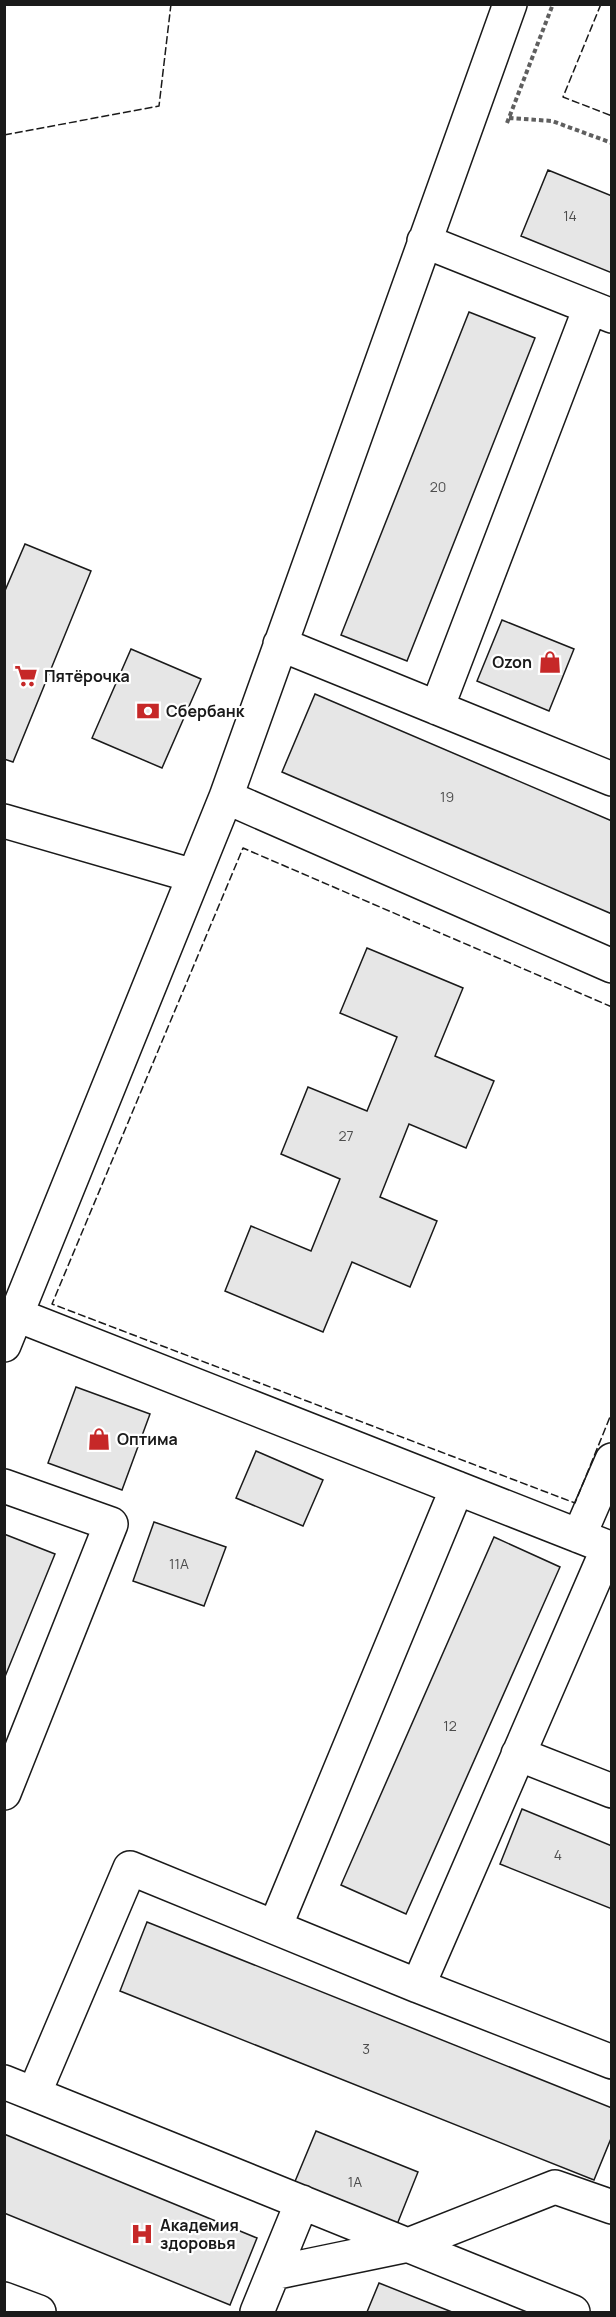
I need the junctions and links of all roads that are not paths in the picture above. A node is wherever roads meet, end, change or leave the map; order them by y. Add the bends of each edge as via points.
1 (510, 4) edge
2 (424, 241) junction
3 (601, 312) edge
4 (280, 644) junction
5 (437, 708) junction
6 (612, 779) edge
7 (226, 797) junction
8 (4, 821) edge
9 (194, 876) junction
10 (612, 966) edge
11 (17, 1315) junction
12 (4, 1345) edge
13 (612, 1460) edge
14 (4, 1486) edge
15 (457, 1488) junction
16 (600, 1544) edge
17 (518, 1754) junction
18 (612, 1791) edge
19 (4, 1793) edge
20 (275, 1928) junction
21 (418, 1986) junction
22 (612, 2062) edge
23 (4, 2082) edge
24 (34, 2094) junction
25 (302, 2202) junction
26 (612, 2207) edge
27 (408, 2246) junction
28 (273, 2273) junction
29 (4, 2299) edge
30 (39, 2313) edge
31 (257, 2313) edge
32 (573, 2313) edge

1 - 2 street
2 - 3 street
2 - 4 street
3 - 5 street
4 - 5 street
4 - 7 street
5 - 6 street
7 - 9 street
7 - 10 street
8 - 9 street
9 - 11 street
11 - 12 street
11 - 15 street
13 - 16 street
14 - 19 street via 111,1524
15 - 16 street
15 - 20 street
16 - 17 street
17 - 18 street
17 - 21 street
20 - 21 street
20 - 24 street via 130,1868
21 - 22 street
23 - 24 street
24 - 25 street
25 - 27 street
25 - 28 street
26 - 27 street via 555,2187
27 - 28 street
27 - 32 street
28 - 31 street
29 - 30 street

